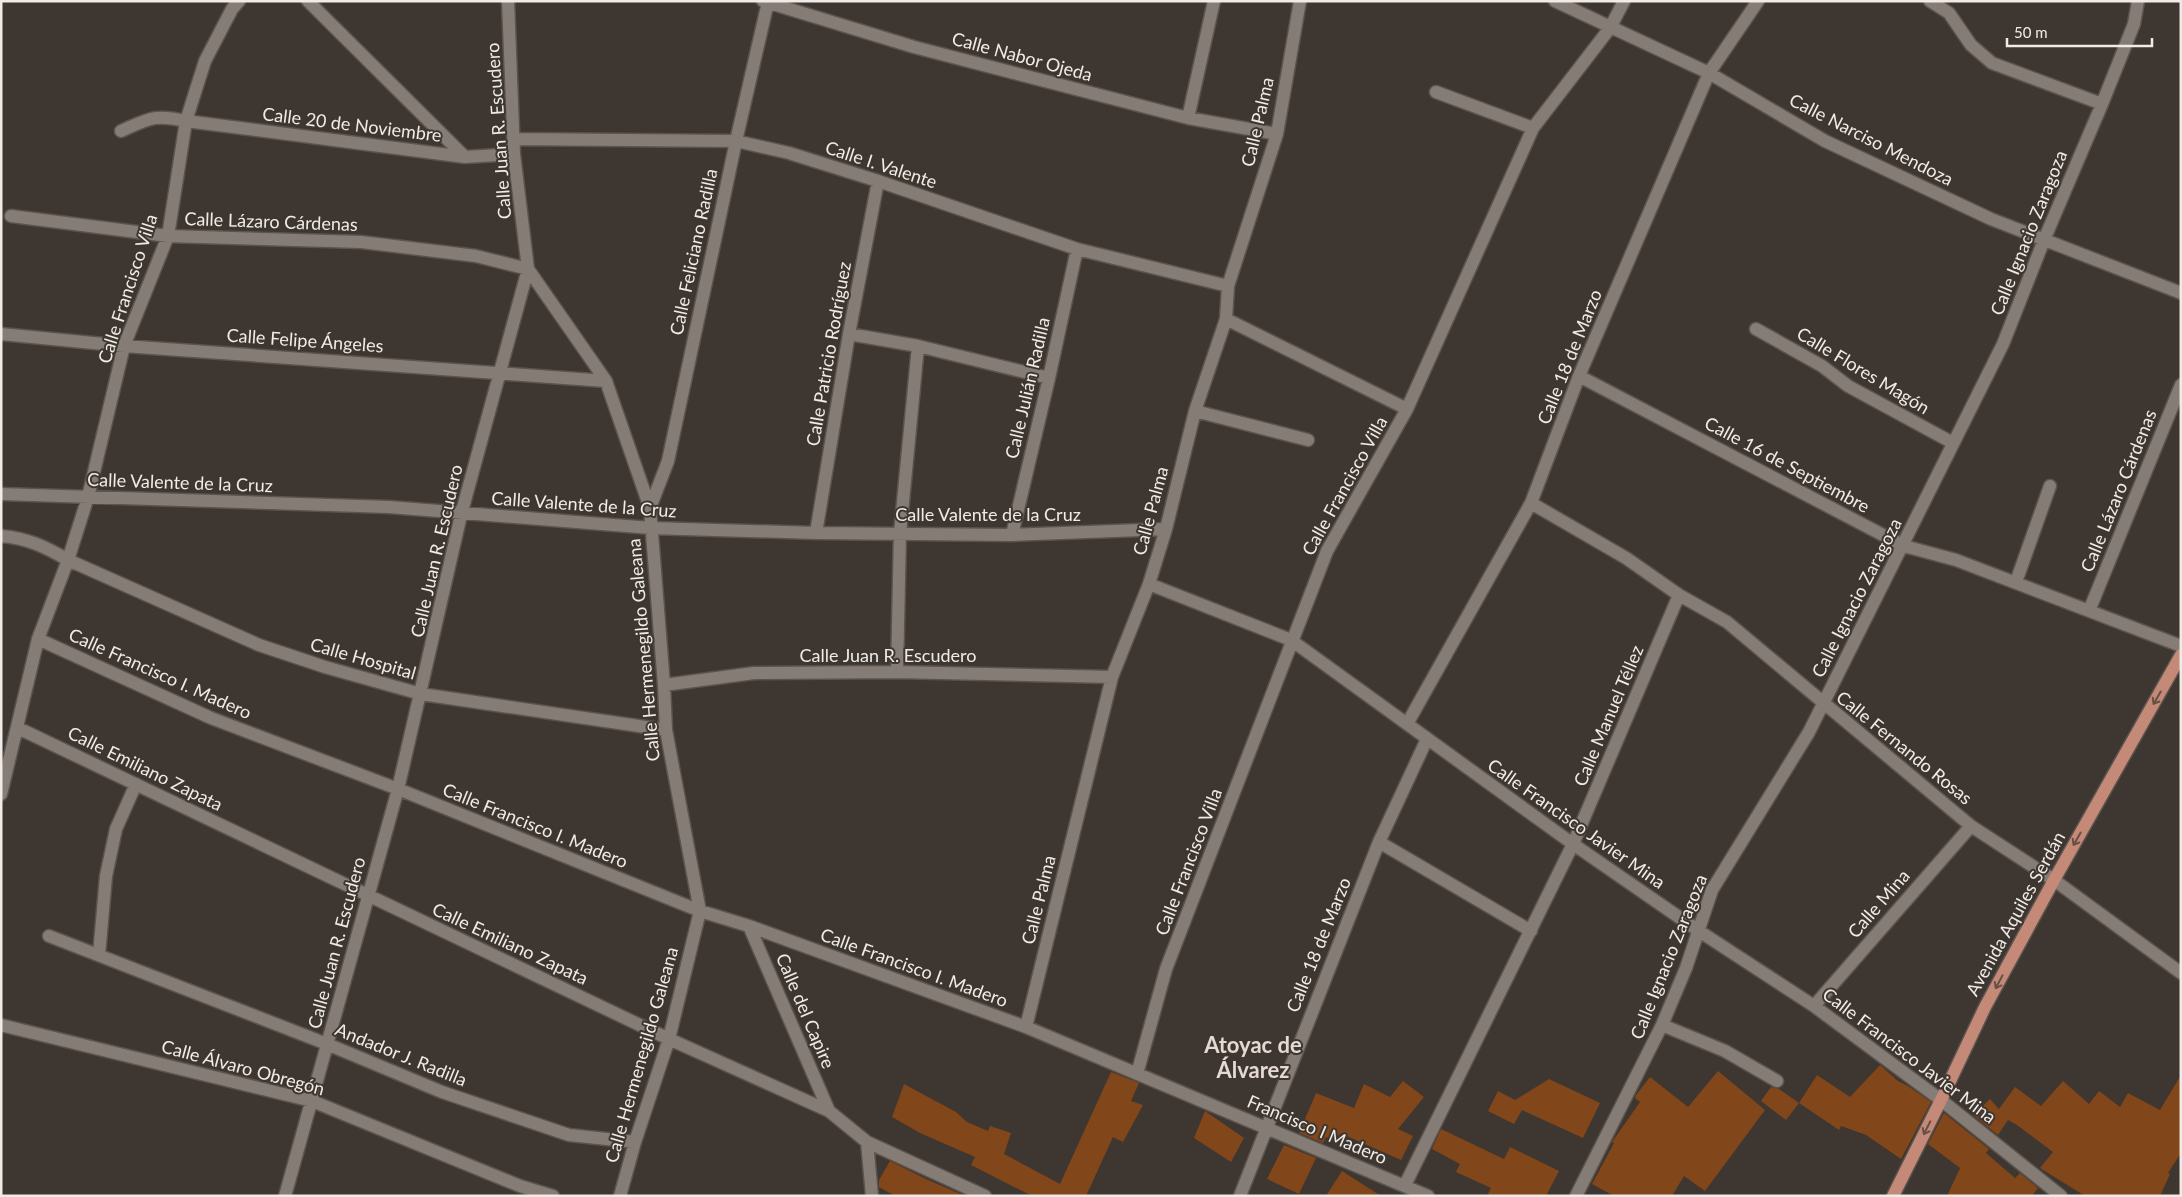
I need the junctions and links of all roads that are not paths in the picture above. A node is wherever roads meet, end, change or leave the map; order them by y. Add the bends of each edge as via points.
1 (238, 1) edge
2 (308, 1) edge
3 (508, 1) edge
4 (763, 1) edge
5 (1214, 1) edge
6 (1300, 1) edge
7 (1554, 1) edge
8 (1624, 1) edge
9 (1758, 1) edge
10 (1930, 1) edge
11 (2138, 1) edge
12 (768, 2) edge
13 (1610, 28) junction
14 (1709, 73) junction
15 (1436, 92) dead end
16 (2102, 104) junction
17 (1188, 118) junction
18 (186, 121) junction
19 (1533, 128) junction
20 (121, 131) dead end
21 (1277, 134) junction
22 (514, 139) junction
23 (736, 141) junction
24 (514, 154) junction
25 (465, 157) junction
26 (878, 181) junction
27 (10, 216) dead end
28 (168, 236) junction
29 (2044, 240) junction
30 (1077, 249) junction
31 (528, 270) junction
32 (1228, 286) junction
33 (2181, 293) edge
34 (1226, 319) junction
35 (1756, 329) dead end
36 (1, 334) edge
37 (849, 334) junction
38 (124, 346) junction
39 (918, 346) junction
40 (500, 373) junction
41 (1579, 376) junction
42 (1049, 378) junction
43 (606, 381) junction
44 (2181, 384) edge
45 (1407, 409) junction
46 (1195, 411) junction
47 (1308, 440) dead end
48 (1953, 443) junction
49 (2050, 486) dead end
50 (1, 494) edge
51 (88, 497) junction
52 (1530, 503) junction
53 (650, 508) junction
54 (461, 514) junction
55 (651, 528) junction
56 (1166, 529) junction
57 (900, 532) junction
58 (816, 533) junction
59 (1, 536) edge
60 (1012, 536) junction
61 (1904, 546) junction
62 (68, 560) junction
63 (2016, 582) junction
64 (1149, 584) junction
65 (1679, 595) junction
66 (2090, 611) junction
67 (38, 639) junction
68 (1291, 640) junction
69 (2181, 646) edge
70 (2181, 656) edge
71 (896, 672) junction
72 (1112, 677) junction
73 (664, 685) junction
74 (421, 694) junction
75 (1822, 703) junction
76 (1407, 724) junction
77 (18, 728) junction
78 (666, 730) junction
79 (1427, 739) junction
80 (136, 784) junction
81 (398, 789) junction
82 (1, 794) edge
83 (1971, 826) junction
84 (1379, 842) junction
85 (1573, 844) junction
86 (2054, 880) junction
87 (367, 895) junction
88 (700, 912) junction
89 (749, 926) junction
90 (1531, 931) junction
91 (1699, 931) junction
92 (49, 936) dead end
93 (99, 955) junction
94 (2181, 973) edge
95 (1814, 1006) junction
96 (1, 1025) edge
97 (1662, 1025) junction
98 (1026, 1027) junction
99 (669, 1039) junction
100 (327, 1044) junction
101 (1137, 1074) junction
102 (1777, 1081) dead end
103 (1941, 1100) junction
104 (312, 1101) junction
105 (829, 1110) junction
106 (1266, 1128) junction
107 (635, 1142) junction
108 (867, 1142) junction
109 (1405, 1185) junction
110 (285, 1196) edge
111 (553, 1196) edge
112 (620, 1196) edge
113 (872, 1196) edge
114 (985, 1196) edge
115 (1240, 1196) edge
116 (1428, 1196) edge
117 (1576, 1196) edge
118 (1893, 1196) edge
119 (2062, 1196) edge

1 - 18 street, Calle Francisco Villa via 205,61
2 - 25 street
3 - 22 street, Calle Juan R. Escudero
4 - 12 street, Calle Nabor Ojeda
5 - 17 street
6 - 21 street, Calle Palma
7 - 13 street, Calle Narciso Mendoza
8 - 13 street, Calle Francisco Villa
9 - 14 street, Calle 18 de Marzo
10 - 16 street via 1949,13 1971,45 1992,63
11 - 16 street, Calle Ignacio Zaragoza via 2134,24
12 - 17 street, Calle Nabor Ojeda via 914,47
12 - 23 street, Calle Feliciano Radilla
13 - 14 street, Calle Narciso Mendoza
13 - 19 street, Calle Francisco Villa
14 - 29 street, Calle Narciso Mendoza via 1825,141
14 - 41 street, Calle 18 de Marzo
15 - 19 street
16 - 29 street, Calle Ignacio Zaragoza
17 - 21 street, Calle Nabor Ojeda
18 - 20 street, Calle 20 de Noviembre via 164,116
18 - 25 street, Calle 20 de Noviembre
18 - 28 street, Calle Francisco Villa
19 - 45 street, Calle Francisco Villa
21 - 32 street, Calle Palma
22 - 23 street, Calle I. Valente
22 - 24 street, Calle Juan R. Escudero
23 - 26 street, Calle I. Valente via 789,153
23 - 53 street, Calle Feliciano Radilla via 668,461
24 - 25 street, Calle 20 de Noviembre
24 - 31 street, Calle Juan R. Escudero
26 - 30 street, Calle I. Valente
26 - 37 street, Calle Patricio Rodríguez
27 - 28 street, Calle Lázaro Cárdenas
28 - 31 street, Calle Lázaro Cárdenas via 361,242 476,256
28 - 38 street, Calle Francisco Villa
29 - 33 street, Calle Narciso Mendoza
29 - 48 street, Calle Ignacio Zaragoza via 2003,344
30 - 32 street, Calle I. Valente
30 - 42 street, Calle Julián Radilla
31 - 40 street, Calle Juan R. Escudero
31 - 43 street, Calle Hermenegildo Galeana
32 - 34 street, Calle Palma
34 - 45 street
34 - 46 street, Calle Palma
35 - 48 street, Calle Flores Magón via 1822,366 1848,386
36 - 38 street, Calle Felipe Ángeles
37 - 39 street
37 - 58 street, Calle Patricio Rodríguez
38 - 40 street, Calle Felipe Ángeles
38 - 51 street, Calle Francisco Villa
39 - 42 street
39 - 57 street
40 - 43 street, Calle Felipe Ángeles
40 - 54 street, Calle Juan R. Escudero
41 - 52 street, Calle 18 de Marzo
41 - 61 street, Calle 16 de Septiembre
42 - 60 street, Calle Julián Radilla
43 - 53 street, Calle Hermenegildo Galeana
44 - 66 street, Calle Lázaro Cárdenas
45 - 68 street, Calle Francisco Villa via 1326,551
46 - 47 street
46 - 56 street, Calle Palma
48 - 61 street, Calle Ignacio Zaragoza
49 - 63 street
50 - 51 street, Calle Valente de la Cruz
51 - 54 street, Calle Valente de la Cruz via 389,508
51 - 62 street, Calle Francisco Villa
52 - 65 street, Calle Fernando Rosas via 1626,558
52 - 76 street, Calle 18 de Marzo
53 - 55 street, Calle Hermenegildo Galeana
54 - 55 street, Calle Valente de la Cruz
54 - 74 street, Calle Juan R. Escudero
55 - 58 street, Calle Valente de la Cruz
55 - 73 street, Calle Hermenegildo Galeana
56 - 60 street, Calle Valente de la Cruz
56 - 64 street, Calle Palma
57 - 58 street, Calle Valente de la Cruz
57 - 60 street, Calle Valente de la Cruz
57 - 71 street
59 - 62 street, Calle Hospital via 39,543
61 - 63 street, Calle 16 de Septiembre via 1956,560
61 - 75 street, Calle Ignacio Zaragoza
62 - 67 street, Calle Francisco Villa
62 - 74 street, Calle Hospital via 259,645
63 - 66 street, Calle 16 de Septiembre
64 - 68 street, Calle Francisco Javier Mina
64 - 72 street, Calle Palma
65 - 75 street, Calle Fernando Rosas via 1727,622
65 - 85 street, Calle Manuel Téllez
66 - 69 street, Calle 16 de Septiembre
67 - 77 street, Calle Francisco Villa
67 - 81 street, Calle Francisco I. Madero via 211,718
68 - 76 street, Calle Francisco Javier Mina
68 - 101 street, Calle Francisco Villa via 1166,969
70 -> 86 main road, Avenida Aquiles Serdán
71 - 72 street, Calle Juan R. Escudero
71 - 73 street, Calle Juan R. Escudero via 754,673
72 - 98 street, Calle Palma
73 - 78 street, Calle Hermenegildo Galeana
74 - 78 street, Calle Hospital
74 - 81 street, Calle Juan R. Escudero
75 - 83 street, Calle Fernando Rosas
75 - 91 street, Calle Ignacio Zaragoza via 1809,732 1712,890
76 - 79 street, Calle Francisco Javier Mina
77 - 80 street, Calle Emiliano Zapata
77 - 82 street, Calle Francisco Villa
78 - 88 street, Calle Hermenegildo Galeana
79 - 84 street, Calle 18 de Marzo
79 - 85 street, Calle Francisco Javier Mina
80 - 87 street, Calle Emiliano Zapata
80 - 93 street via 116,829 106,876
81 - 87 street, Calle Juan R. Escudero
81 - 88 street, Calle Francisco I. Madero
83 - 86 street, Calle Fernando Rosas
83 - 95 street, Calle Mina
84 - 90 street
84 - 106 street, Calle 18 de Marzo
85 - 90 street, Calle Manuel Téllez
85 - 91 street, Calle Francisco Javier Mina
86 - 94 street, Calle Fernando Rosas
86 -> 103 main road, Avenida Aquiles Serdán via 1985,1007
87 - 99 street, Calle Emiliano Zapata
87 - 100 street, Calle Juan R. Escudero
88 - 89 street, Calle Francisco I. Madero
88 - 99 street, Calle Hermenegildo Galeana
89 - 98 street, Calle Francisco I. Madero
89 - 105 street, Calle del Capire
90 - 109 street, Calle Manuel Téllez
91 - 95 street, Calle Francisco Javier Mina
91 - 97 street, Calle Ignacio Zaragoza
92 - 93 street, Andador J. Radilla
93 - 100 street, Andador J. Radilla
95 - 103 street, Calle Francisco Javier Mina
96 - 104 street, Calle Álvaro Obregón
97 - 102 street via 1725,1051
97 - 117 street, Calle Ignacio Zaragoza
98 - 101 street, Francisco I Madero
99 - 105 street, Calle Emiliano Zapata
99 - 107 street, Calle Hermenegildo Galeana
100 - 104 street, Calle Juan R. Escudero
100 - 107 street, Andador J. Radilla via 442,1092 569,1135
101 - 106 street, Francisco I Madero
103 -> 118 main road, Avenida Aquiles Serdán
103 - 119 street, Calle Francisco Javier Mina
104 - 110 street, Calle Juan R. Escudero
104 - 111 street, Calle Álvaro Obregón via 520,1186
105 - 108 street, Calle Emiliano Zapata
106 - 109 street, Francisco I Madero
106 - 115 street, Calle 18 de Marzo
107 - 112 street, Calle Hermenegildo Galeana
108 - 113 street
108 - 114 street, Calle Emiliano Zapata
109 - 116 street, Francisco I Madero

